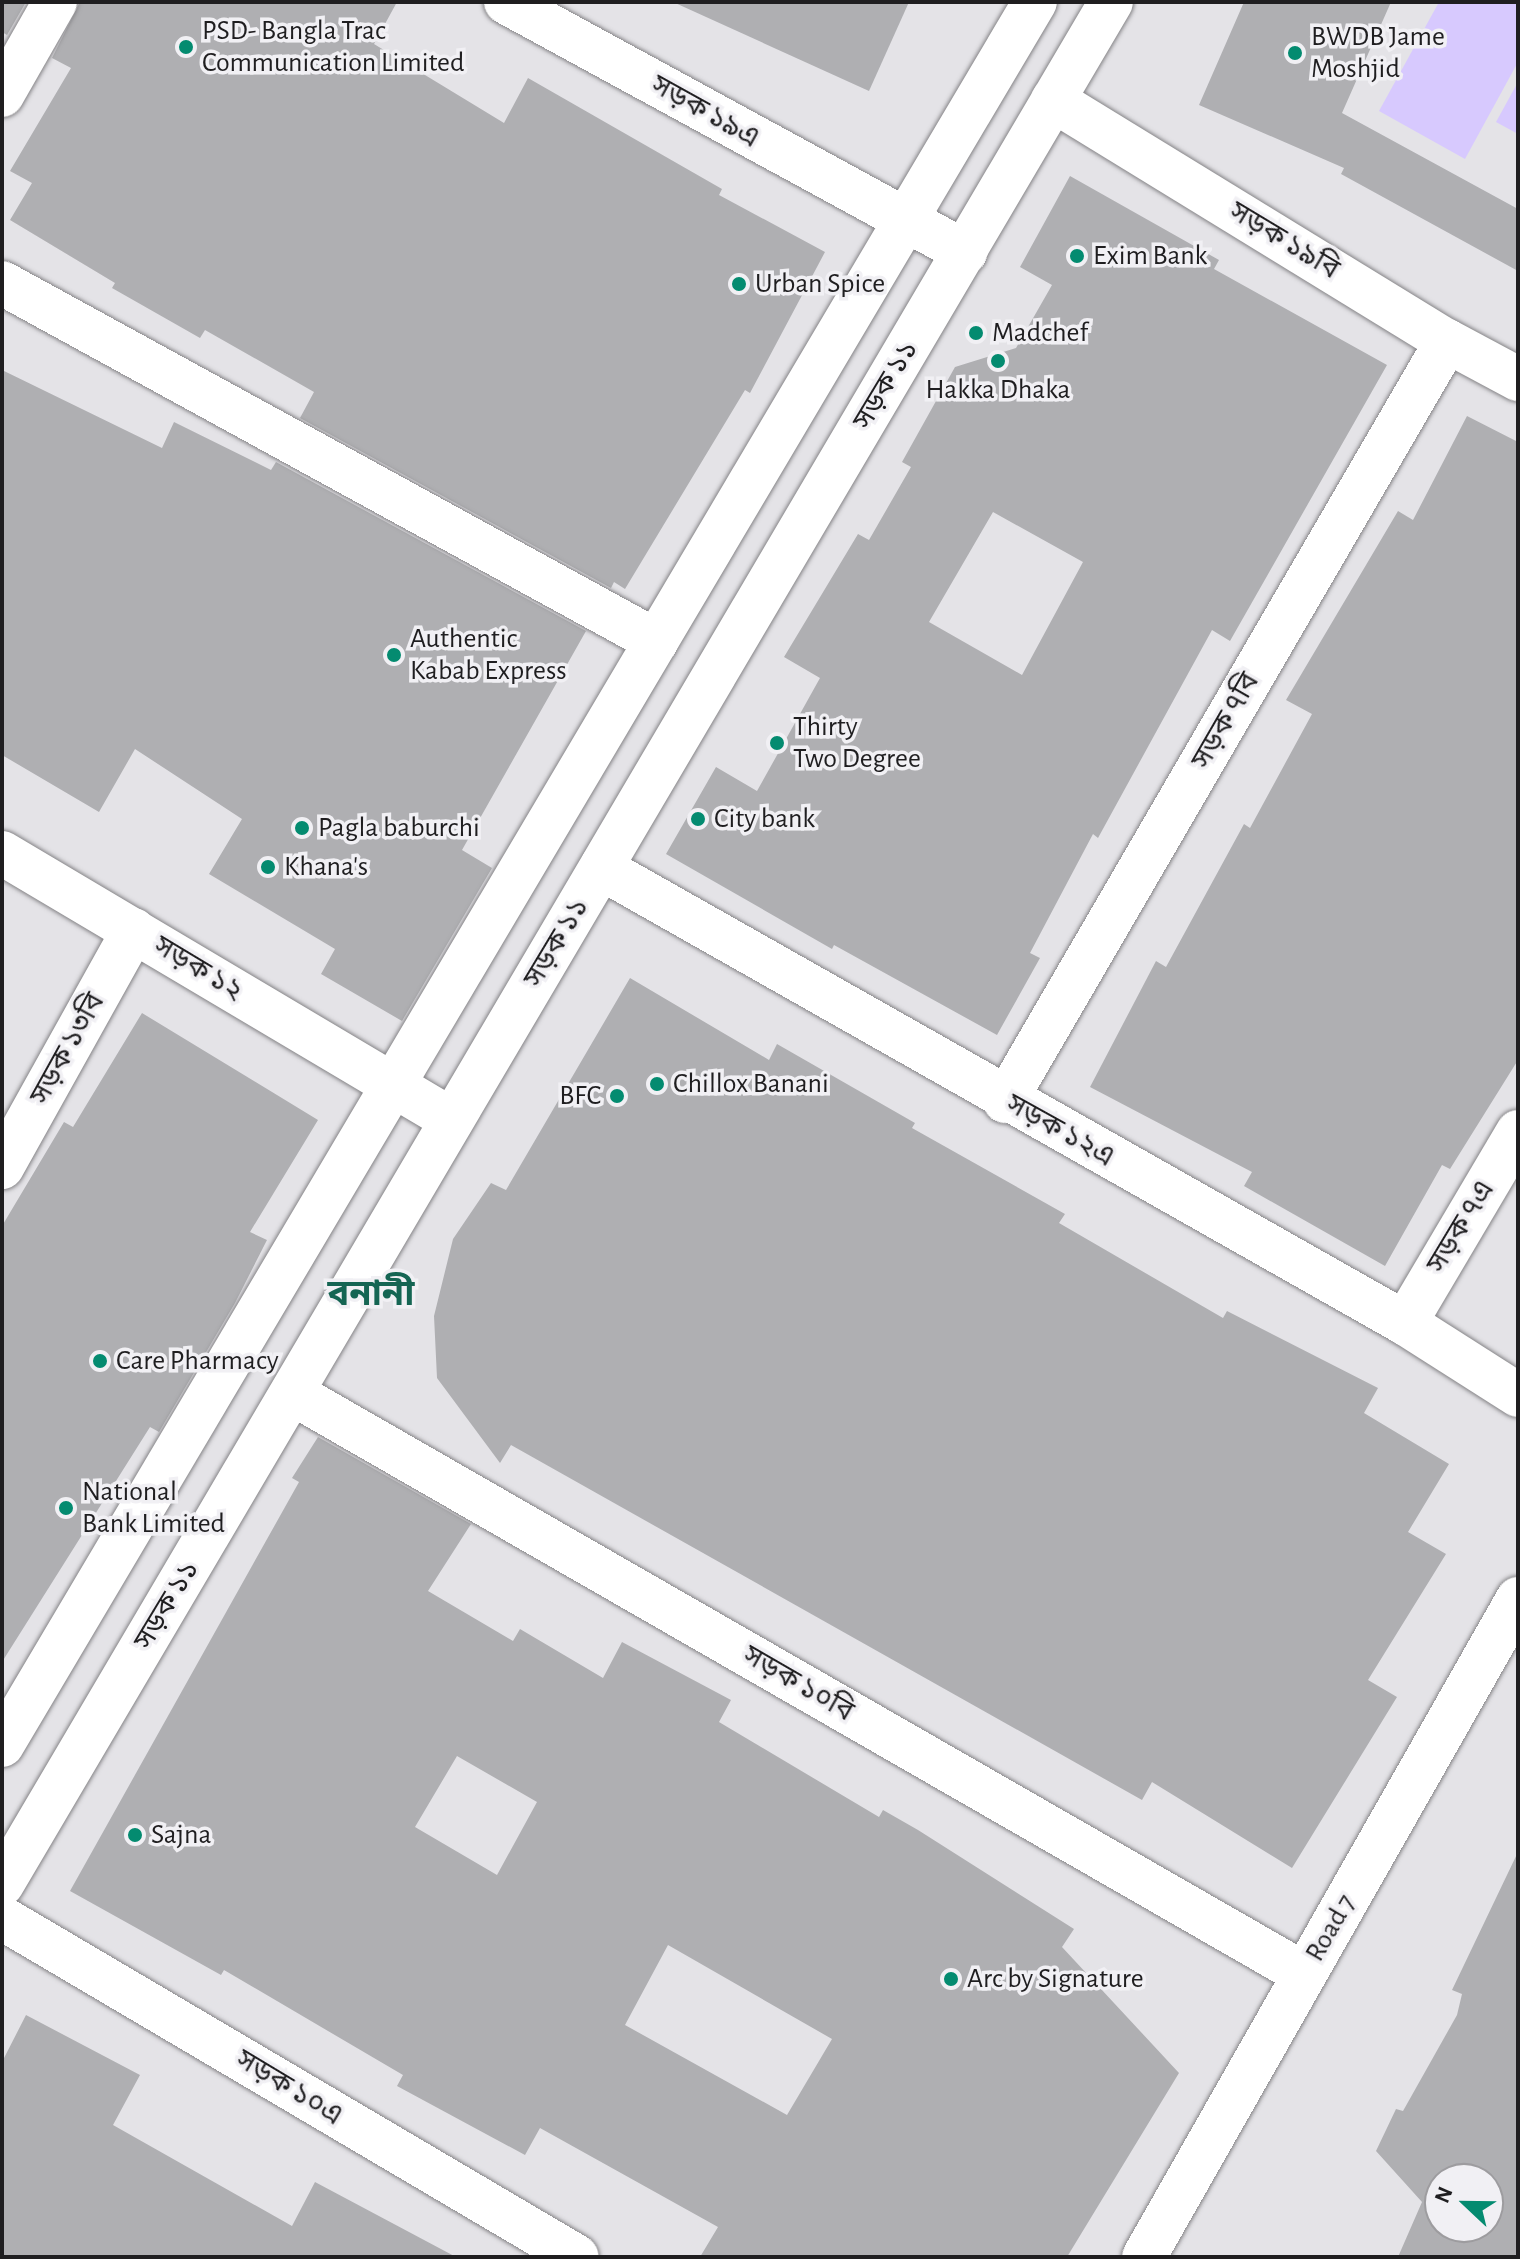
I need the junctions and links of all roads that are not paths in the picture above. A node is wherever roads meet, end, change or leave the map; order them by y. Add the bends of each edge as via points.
1 (55, 2) edge
2 (506, 2) edge
3 (1035, 2) edge
4 (1111, 2) edge
5 (2, 95) edge
6 (1053, 100) junction
7 (905, 221) junction
8 (965, 252) junction
9 (2, 283) edge
10 (1447, 341) junction
11 (1518, 379) edge
12 (656, 641) junction
13 (2, 853) edge
14 (601, 868) junction
15 (134, 930) junction
16 (394, 1085) junction
17 (1005, 1101) junction
18 (452, 1120) junction
19 (1518, 1132) edge
20 (2, 1167) edge
21 (1405, 1323) junction
22 (292, 1393) junction
23 (1518, 1395) edge
24 (1518, 1599) edge
25 (2, 1745) edge
26 (2, 1884) edge
27 (2, 1918) edge
28 (1304, 1974) junction
29 (577, 2257) edge
30 (1144, 2257) edge

1 - 5 street
2 - 7 street, সড়ক ১৯এ
3 - 7 street
4 - 6 street, সড়ক ১১
6 - 8 street, সড়ক ১১
6 - 10 street, সড়ক ১৯বি
7 - 8 street, সড়ক ১৯এ
7 - 12 street
8 - 14 street, সড়ক ১১
9 - 12 street
10 - 11 street, সড়ক ১৯বি
10 - 17 street, সড়ক ৭বি
12 - 16 street
13 - 15 street, সড়ক ১২
14 - 17 street, সড়ক ১২এ
14 - 18 street, সড়ক ১১
15 - 16 street, সড়ক ১২
15 - 20 street, সড়ক ১৩বি
16 - 18 street, সড়ক ১২
16 - 25 street
17 - 21 street, সড়ক ১২এ
18 - 22 street, সড়ক ১১
19 - 21 street, সড়ক ৭এ
21 - 23 street, সড়ক ১২এ
22 - 26 street, সড়ক ১১
22 - 28 street, সড়ক ১০বি
24 - 28 street, Road 7
27 - 29 street, সড়ক ১০এ
28 - 30 street, Road 7

